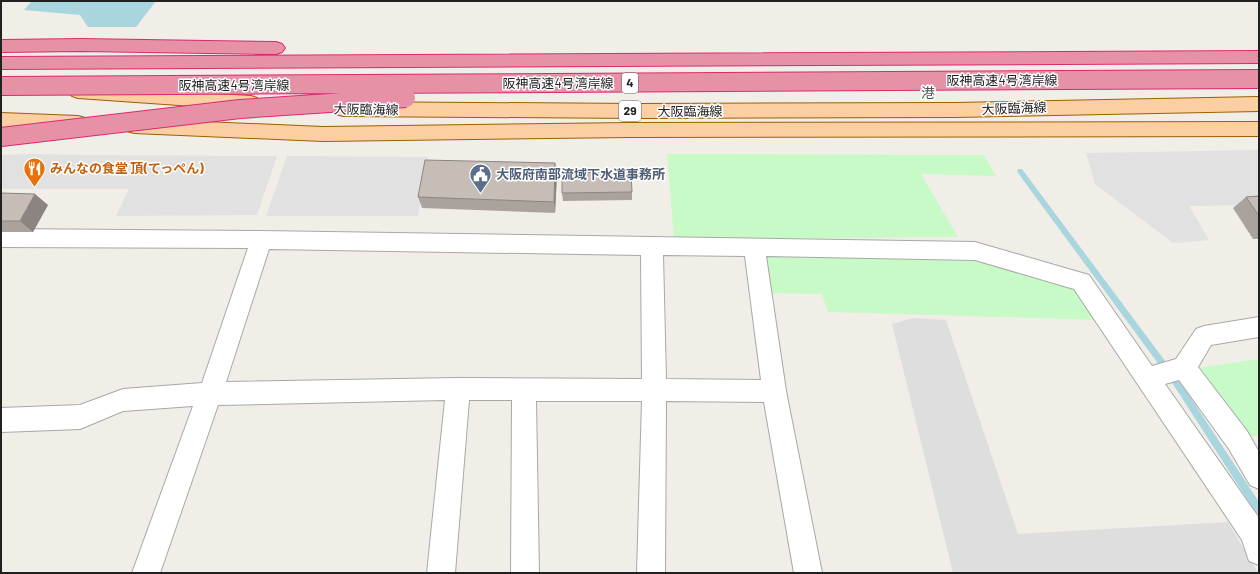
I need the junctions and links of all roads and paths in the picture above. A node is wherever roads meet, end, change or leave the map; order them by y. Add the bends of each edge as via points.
1 (1, 46) edge
2 (1259, 57) edge
3 (672, 60) junction
4 (1, 63) edge
5 (1259, 78) edge
6 (675, 83) junction
7 (1, 86) edge
8 (1259, 104) edge
9 (1, 120) edge
10 (1259, 129) edge
11 (1, 137) edge
12 (1, 238) edge
13 (262, 240) junction
14 (652, 246) junction
15 (754, 247) junction
16 (1259, 327) edge
17 (1184, 368) junction
18 (1147, 378) junction
19 (458, 389) junction
20 (524, 389) junction
21 (654, 390) junction
22 (774, 391) junction
23 (210, 394) junction
24 (1, 420) edge
25 (1259, 476) edge
26 (1259, 551) edge
27 (146, 573) edge
28 (441, 573) edge
29 (525, 573) edge
30 (650, 573) edge
31 (808, 573) edge

1 - 3 highway via 242,47
2 - 3 highway, 阪神高速4号湾岸線 / 4
3 - 4 highway, 阪神高速4号湾岸線 / 4
5 - 6 highway, 阪神高速4号湾岸線 / 4, bridge
6 - 7 highway, 阪神高速4号湾岸線 / 4, bridge
6 - 11 highway, bridge via 267,106 38,135
7 - 8 main road, 大阪臨海線 / 29 via 134,97 354,109 955,110
9 - 10 main road, 大阪臨海線 / 29 via 322,134 631,130
12 - 13 street
13 - 14 street
13 - 23 street
14 - 15 street
14 - 21 street
15 - 18 street via 975,251 1081,282
15 - 22 street
16 - 17 street via 1204,336
17 - 18 street
17 - 25 street via 1238,440
18 - 26 street via 1254,534
19 - 20 street
19 - 23 street
19 - 28 street
20 - 21 street
20 - 29 street
21 - 22 street
21 - 30 street
22 - 31 street
23 - 24 street via 123,400 80,417
23 - 27 street

